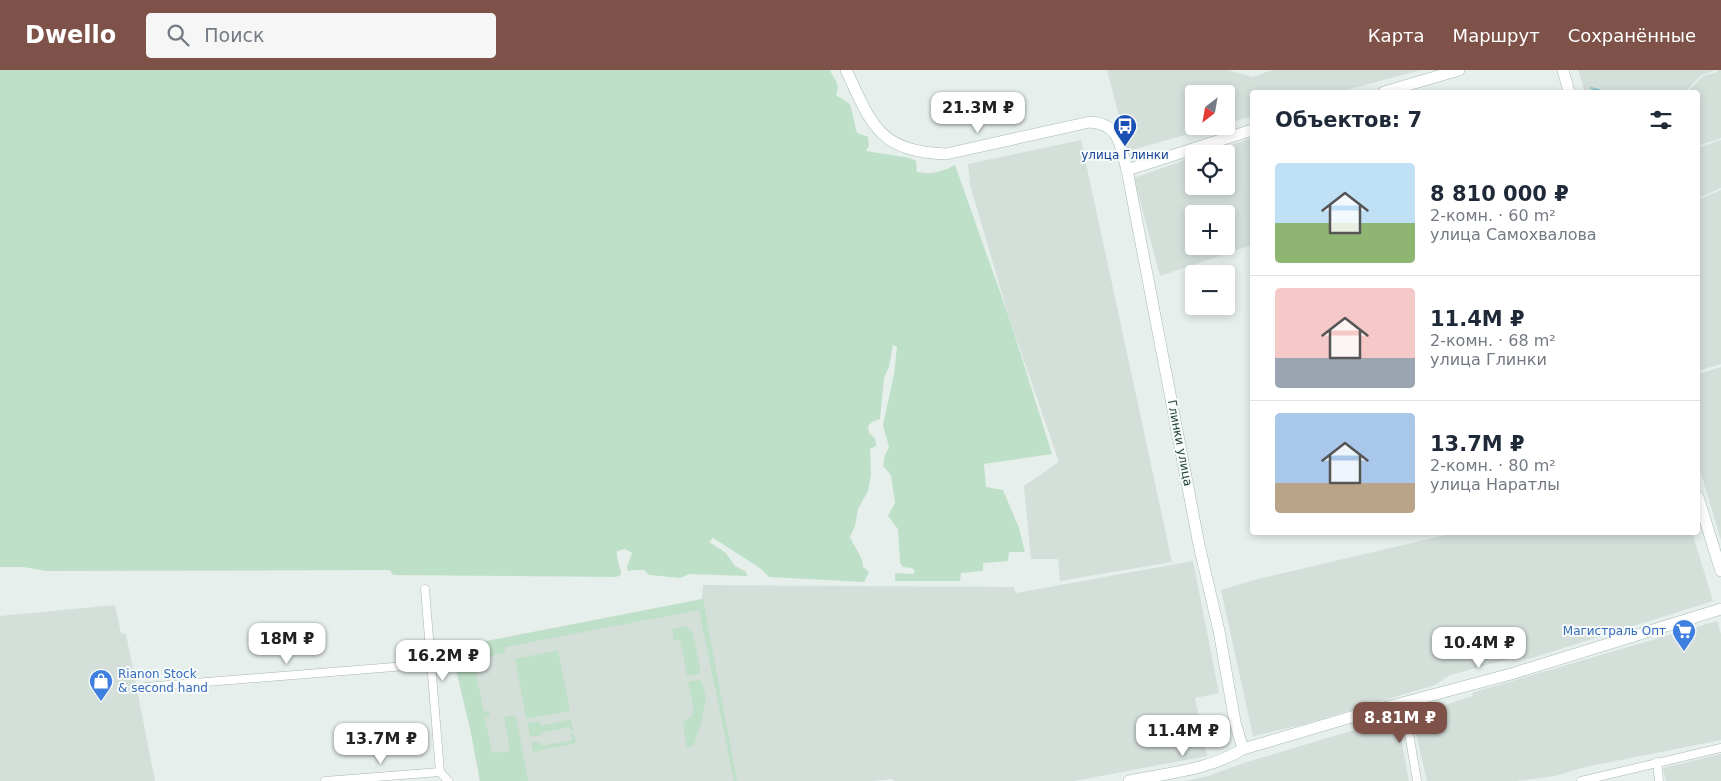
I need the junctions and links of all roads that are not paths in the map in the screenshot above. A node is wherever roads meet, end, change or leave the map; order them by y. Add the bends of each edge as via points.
1 (846, 70) edge
2 (1459, 70) edge
3 (1563, 70) edge
4 (1391, 90) edge
5 (1568, 90) edge
6 (1250, 131) edge
7 (1127, 170) junction
8 (1700, 503) edge
9 (1721, 571) edge
10 (425, 589) dead end
11 (1721, 609) edge
12 (431, 664) junction
13 (145, 687) dead end
14 (1404, 704) junction
15 (1721, 748) edge
16 (1243, 749) junction
17 (1657, 762) junction
18 (440, 772) junction
19 (325, 781) edge
20 (448, 781) edge
21 (1129, 781) edge
22 (1418, 781) edge
23 (1581, 781) edge
24 (1659, 781) edge

1 - 7 main road, Глинки улица via 878,131 891,142 909,149 946,154 1090,122 1107,126 1118,137
2 - 4 main road
3 - 5 main road
6 - 7 main road
7 - 16 main road, Глинки улица via 1199,545
8 - 9 main road
10 - 12 street
11 - 14 main road
12 - 13 street
12 - 18 street
14 - 16 main road
14 - 22 street
15 - 17 street
16 - 21 main road via 1213,764
17 - 23 street
17 - 24 street
18 - 19 street
18 - 20 street

